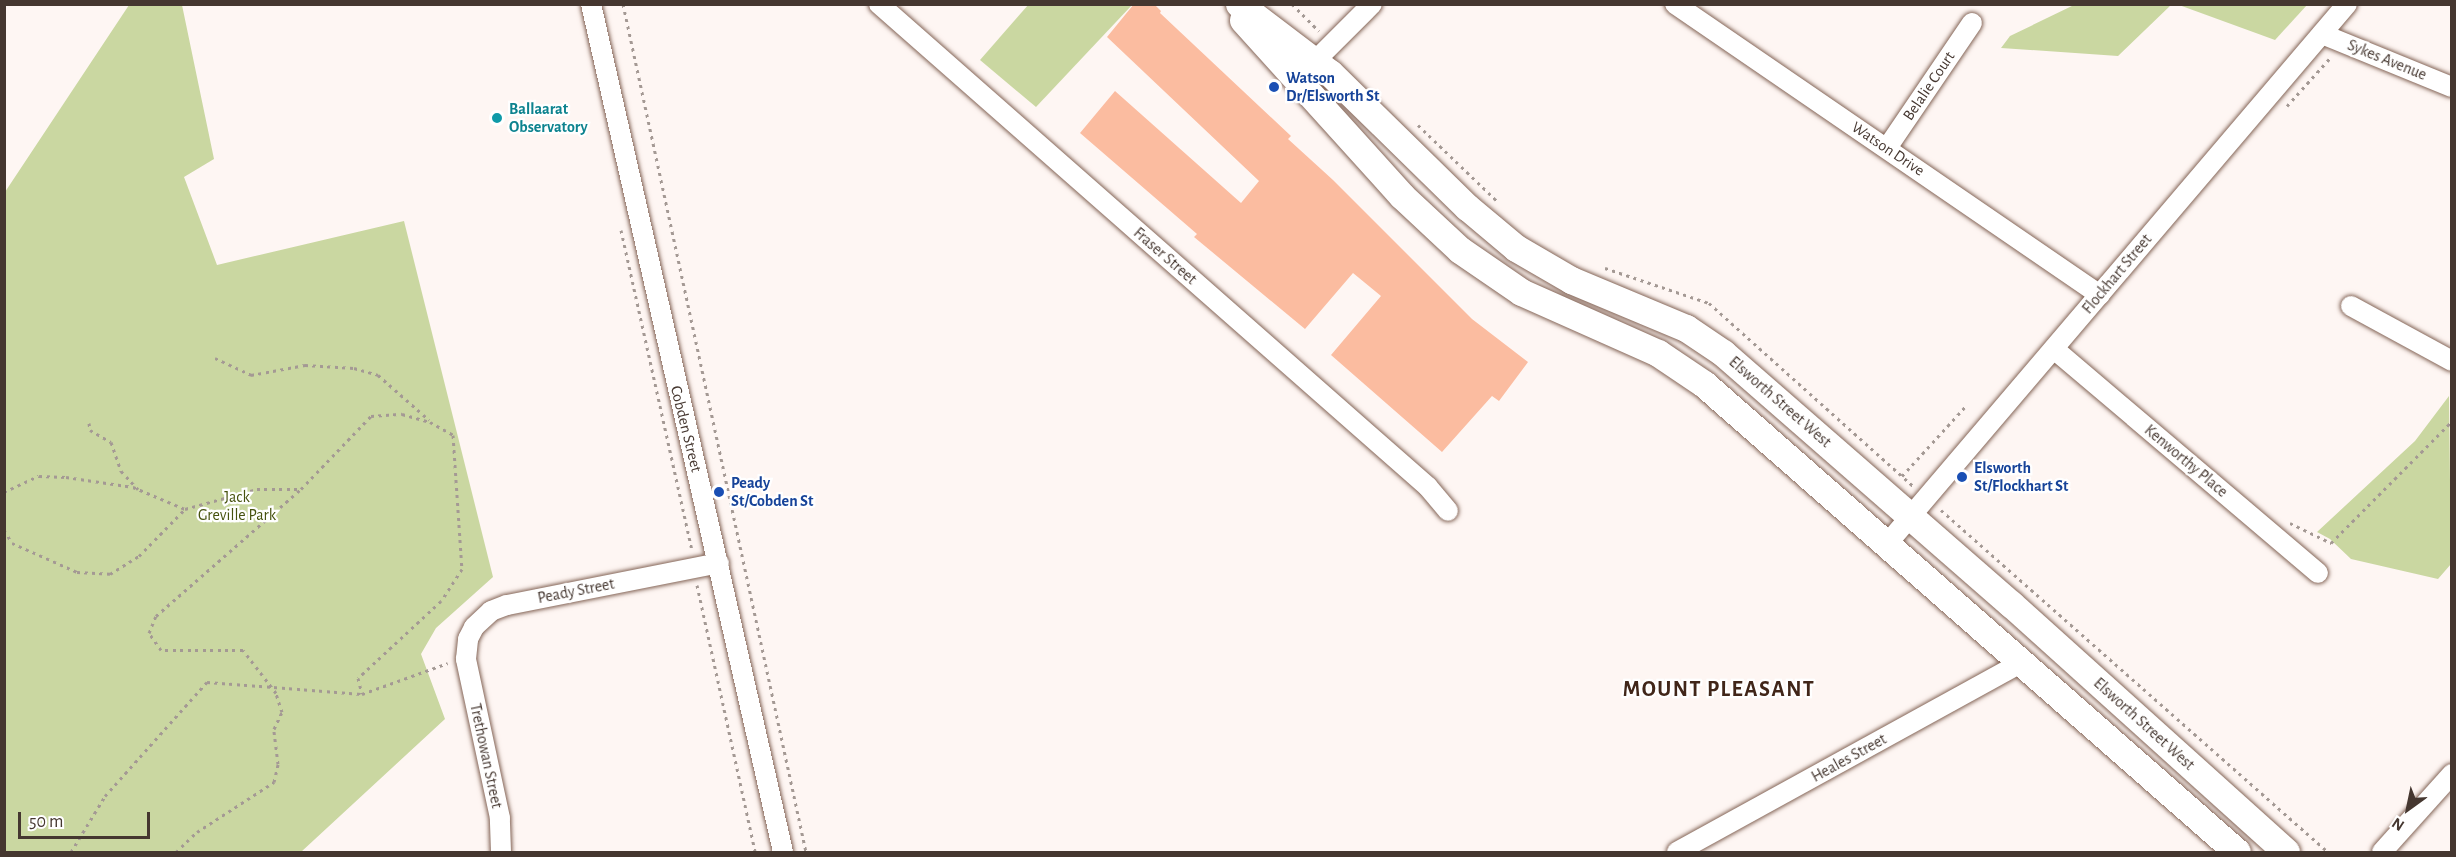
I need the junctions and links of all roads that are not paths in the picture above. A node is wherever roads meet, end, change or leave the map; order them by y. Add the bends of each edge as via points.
1 (591, 4) edge
2 (879, 4) edge
3 (1230, 4) edge
4 (1239, 4) edge
5 (1372, 4) edge
6 (2347, 4) edge
7 (1680, 6) edge
8 (1972, 23) dead end
9 (2322, 34) junction
10 (1316, 61) junction
11 (1295, 81) junction
12 (2451, 87) edge
13 (1887, 148) junction
14 (2100, 294) junction
15 (2351, 306) dead end
16 (2054, 349) junction
17 (2451, 361) edge
18 (1920, 508) junction
19 (1449, 511) dead end
20 (1887, 544) junction
21 (719, 563) junction
22 (2318, 573) dead end
23 (466, 659) joint
24 (2021, 663) junction
25 (2451, 774) edge
26 (2230, 849) edge
27 (501, 852) edge
28 (783, 852) edge
29 (1677, 852) edge
30 (2286, 852) edge
31 (2382, 852) edge

1 - 21 street, Cobden Street
2 - 19 street, Fraser Street via 1428,487
3 - 11 street
4 - 10 street, Elsworth Street West
5 - 10 street
6 - 9 street, Flockhart Street
7 - 13 street, Watson Drive
8 - 13 street, Belalie Court
9 - 12 street, Sykes Avenue
9 - 14 street, Flockhart Street
10 - 11 street
10 - 18 street, Elsworth Street West via 1502,237 1571,280 1657,314 1703,339
11 - 20 street via 1416,210 1480,266 1539,302 1643,345 1692,374
13 - 14 street, Watson Drive
14 - 16 street, Flockhart Street
15 - 17 street
16 - 18 street, Flockhart Street
16 - 22 street, Kenworthy Place
18 - 20 street, Flockhart Street
18 - 30 street, Elsworth Street West
20 - 24 street
21 - 23 street, Peady Street via 498,608 474,627
21 - 28 street, Cobden Street
23 - 27 street, Trethowan Street via 500,818
24 - 26 street
24 - 29 street, Heales Street
25 - 31 street

